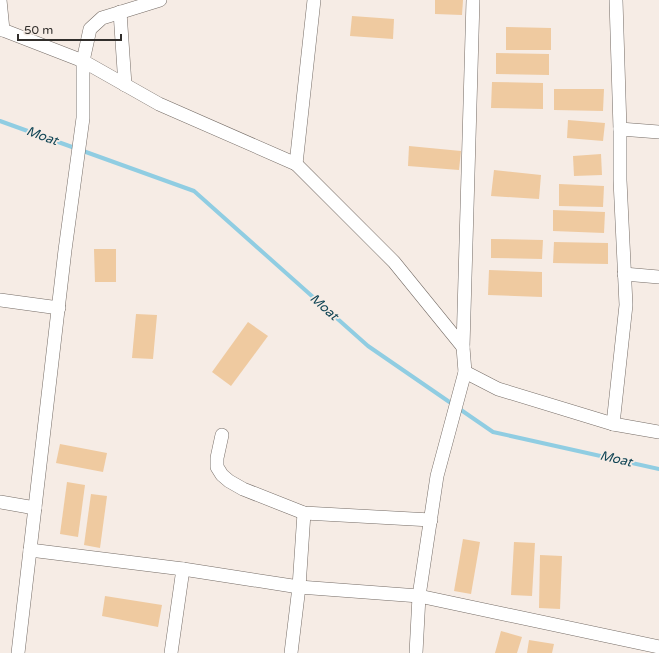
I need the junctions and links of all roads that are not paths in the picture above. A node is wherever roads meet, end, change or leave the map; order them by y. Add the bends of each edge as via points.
1 (0, 0) edge
2 (160, 0) edge
3 (314, 0) edge
4 (473, 0) edge
5 (616, 0) edge
6 (120, 12) junction
7 (2, 30) edge
8 (83, 61) junction
9 (125, 85) junction
10 (620, 129) junction
11 (659, 132) edge
12 (296, 164) junction
13 (624, 274) junction
14 (659, 277) edge
15 (0, 300) edge
16 (58, 308) junction
17 (462, 347) junction
18 (465, 372) junction
19 (613, 424) junction
20 (659, 432) edge
21 (222, 435) dead end
22 (0, 502) edge
23 (35, 508) junction
24 (304, 513) junction
25 (431, 520) junction
26 (30, 550) junction
27 (183, 570) junction
28 (299, 587) junction
29 (419, 596) junction
30 (659, 647) edge
31 (18, 653) edge
32 (171, 653) edge
33 (290, 653) edge
34 (416, 653) edge

1 - 7 street
2 - 6 street
3 - 12 street
4 - 17 street
5 - 10 street
6 - 8 street via 102,18 90,29
6 - 9 street
7 - 8 street
8 - 9 street
8 - 16 street via 83,118
9 - 12 street via 159,104
10 - 11 street
10 - 13 street
12 - 17 street via 394,262
13 - 14 street
13 - 19 street via 626,305
15 - 16 street
16 - 23 street
17 - 18 street
18 - 19 street via 498,389
18 - 25 street via 438,476
19 - 20 street
21 - 24 street via 217,467 222,475 243,489
22 - 23 street
23 - 26 street
24 - 25 street
24 - 28 street
25 - 29 street
26 - 27 street
26 - 31 street
27 - 28 street
27 - 32 street
28 - 29 street
28 - 33 street
29 - 30 street
29 - 34 street

